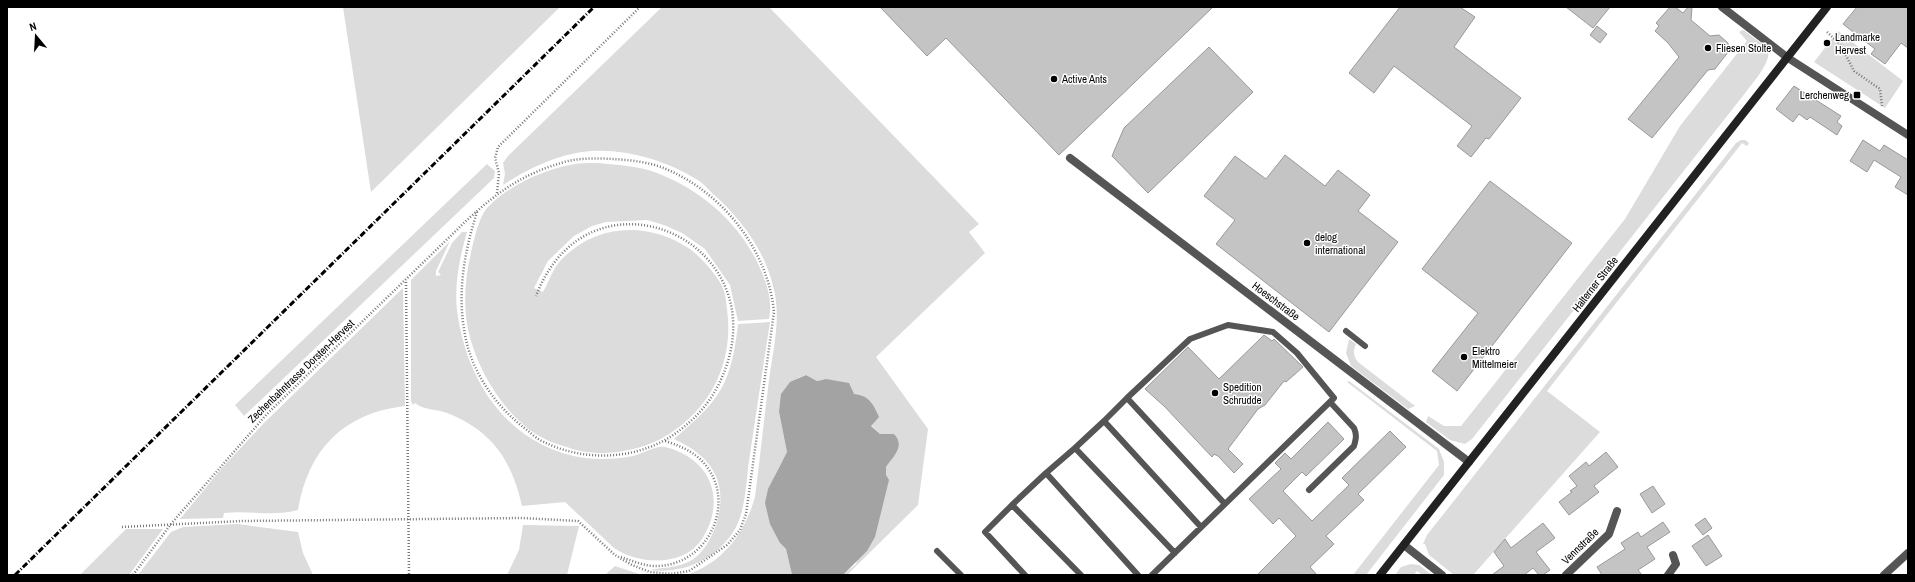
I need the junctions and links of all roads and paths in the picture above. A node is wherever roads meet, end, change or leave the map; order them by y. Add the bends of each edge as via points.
1 (640, 7) edge
2 (1722, 7) edge
3 (1827, 7) edge
4 (1827, 32) dead end
5 (1788, 58) junction
6 (1883, 119) junction
7 (1908, 135) edge
8 (1070, 158) dead end
9 (497, 194) junction
10 (477, 211) junction
11 (406, 281) junction
12 (536, 296) dead end
13 (1346, 331) dead end
14 (1364, 346) dead end
15 (1127, 398) junction
16 (1330, 402) junction
17 (1104, 421) junction
18 (664, 441) junction
19 (1075, 448) junction
20 (1469, 462) junction
21 (1046, 473) junction
22 (1309, 490) dead end
23 (1225, 504) junction
24 (1012, 505) junction
25 (1617, 511) dead end
26 (409, 519) junction
27 (171, 524) junction
28 (122, 527) dead end
29 (1201, 527) junction
30 (1404, 545) junction
31 (937, 551) dead end
32 (1175, 553) junction
33 (1908, 553) edge
34 (615, 555) junction
35 (1673, 555) dead end
36 (133, 575) edge
37 (409, 575) edge
38 (961, 575) edge
39 (1025, 575) edge
40 (1081, 575) edge
41 (1138, 575) edge
42 (1152, 575) edge
43 (1380, 575) edge
44 (1442, 575) edge
45 (1566, 575) edge
46 (1668, 575) edge
47 (1884, 575) edge

1 - 9 path via 498,147 495,158 499,173
2 - 5 street
3 - 5 main road, Halterner Straße
4 - 6 path via 1840,44 1854,71 1880,89
5 - 6 street
5 - 20 main road, Halterner Straße
6 - 7 street
8 - 20 street, Hoeschstraße
9 - 10 path, Zechenbahntrasse Dorsten-Hervest
9 - 34 path, Zechenbahntrasse Dorsten-Hervest via 540,170 569,161 598,158 632,160 665,168 694,183 737,223 753,245 772,292 773,329 749,496 740,530 714,555 683,572 650,572
10 - 11 path, Zechenbahntrasse Dorsten-Hervest
10 - 18 path via 462,272 462,318 472,359 494,399 512,418 543,442 570,452 604,457 634,452
11 - 26 path
11 - 27 path, Zechenbahntrasse Dorsten-Hervest via 267,414
12 - 18 path via 543,279 560,254 581,238 604,227 628,223 662,228 703,253 727,288 735,330 724,376 713,397 695,417
13 - 14 lane
15 - 16 lane via 1190,339 1228,325 1273,332 1297,353 1334,398
15 - 17 lane
15 - 23 lane
16 - 22 lane via 1354,428 1356,440 1354,446
16 - 23 lane
17 - 19 lane
17 - 29 lane
18 - 34 path via 684,448 700,459 710,471 718,488 720,500 713,530 703,546 690,556 672,564 645,565
19 - 21 lane
19 - 32 lane
20 - 30 main road, Halterner Straße
21 - 24 lane
21 - 41 lane
23 - 29 lane
24 - 39 lane via 985,532
24 - 40 lane
25 - 45 street, Vennstraße via 1609,534
26 - 27 path
26 - 34 path via 522,518 578,521
26 - 37 path
27 - 28 path
27 - 36 path, Zechenbahntrasse Dorsten-Hervest
29 - 32 lane
30 - 43 main road, Halterner Straße
30 - 44 street
31 - 38 lane
32 - 42 lane
33 - 47 street
35 - 46 street via 1676,564

